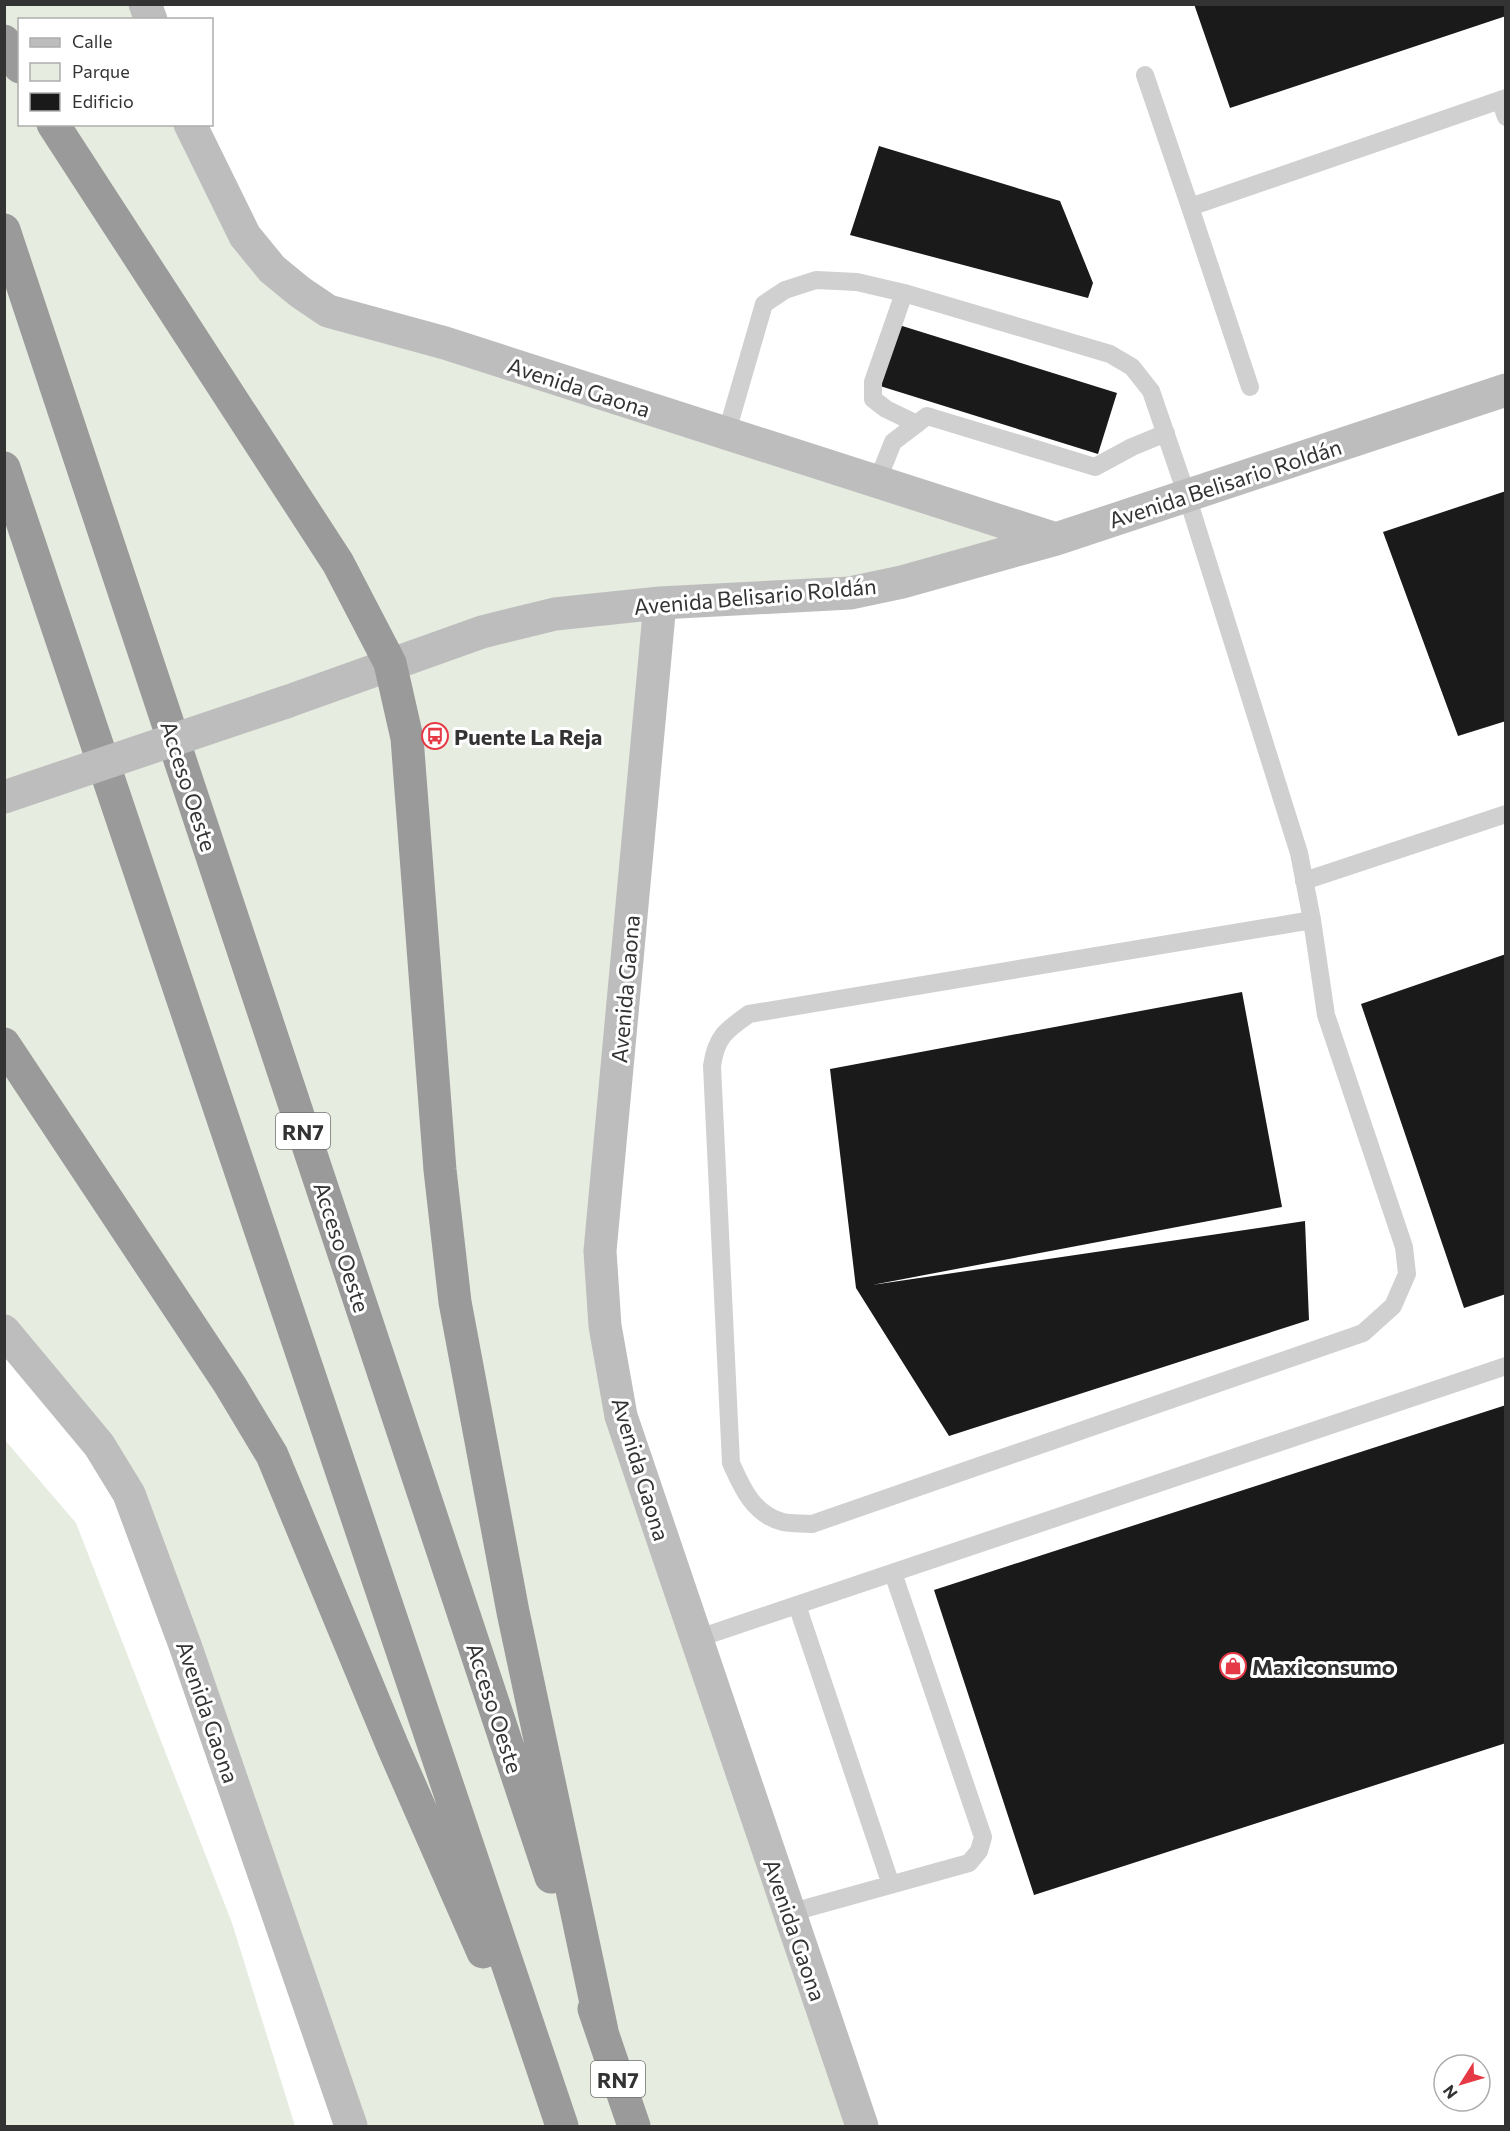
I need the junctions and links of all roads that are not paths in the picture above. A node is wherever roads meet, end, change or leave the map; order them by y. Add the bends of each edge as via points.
1 (4, 41) edge
2 (18, 65) edge
3 (1145, 75) dead end
4 (1504, 105) edge
5 (54, 126) edge
6 (191, 126) edge
7 (1190, 207) junction
8 (4, 230) edge
9 (904, 293) junction
10 (1250, 387) dead end
11 (1506, 390) edge
12 (917, 424) junction
13 (1166, 433) junction
14 (726, 435) junction
15 (4, 468) edge
16 (877, 482) junction
17 (1187, 496) junction
18 (1056, 539) junction
19 (660, 603) junction
20 (390, 663) junction
21 (4, 797) edge
22 (1506, 814) edge
23 (1304, 881) junction
24 (1312, 920) junction
25 (4, 1044) edge
26 (4, 1330) edge
27 (1506, 1366) edge
28 (893, 1573) junction
29 (797, 1605) junction
30 (696, 1639) junction
31 (891, 1885) junction
32 (789, 1913) junction
33 (602, 2031) junction
34 (351, 2127) edge
35 (561, 2127) edge
36 (634, 2127) edge
37 (862, 2127) edge

1 - 2 highway
3 - 7 lane
4 - 7 lane
5 - 20 highway via 338,563
6 - 14 street, Avenida Gaona via 245,236 272,269 328,310 444,343
7 - 10 lane
8 - 33 highway, Acceso Oeste / RN7
9 - 12 lane via 873,382 873,399
9 - 13 lane via 1110,354 1132,367 1151,391
9 - 14 lane via 857,282 816,280 785,290 764,304
11 - 17 street, Avenida Belisario Roldán
12 - 13 lane via 927,416 1095,467
12 - 16 lane via 893,442
13 - 17 lane
14 - 16 street, Avenida Gaona
15 - 35 highway
16 - 18 street, Avenida Gaona
17 - 18 street, Avenida Belisario Roldán
17 - 23 lane via 1299,853
18 - 19 street, Avenida Belisario Roldán via 850,593
19 - 20 street, Avenida Belisario Roldán via 555,614 482,632
19 - 30 street, Avenida Gaona via 600,1251 605,1326 621,1416
20 - 21 street, Avenida Belisario Roldán, bridge
20 - 33 highway via 407,738 440,1170 455,1302 513,1612
22 - 23 lane
23 - 24 lane
24 - 24 lane via 1326,1015 1404,1247 1407,1274 1394,1306 1363,1333 812,1524 782,1521 760,1511 743,1491 731,1463 712,1066 715,1048 730,1027 749,1014
25 - 35 highway via 230,1385 272,1455 393,1747
26 - 34 street, Avenida Gaona via 99,1445 129,1494 186,1645
27 - 28 lane
28 - 29 lane
28 - 31 lane via 983,1837 979,1851 969,1863
29 - 30 lane
29 - 31 lane
30 - 32 street, Avenida Gaona
31 - 32 lane
32 - 37 street, Avenida Gaona
33 - 36 highway, Acceso Oeste / RN7

